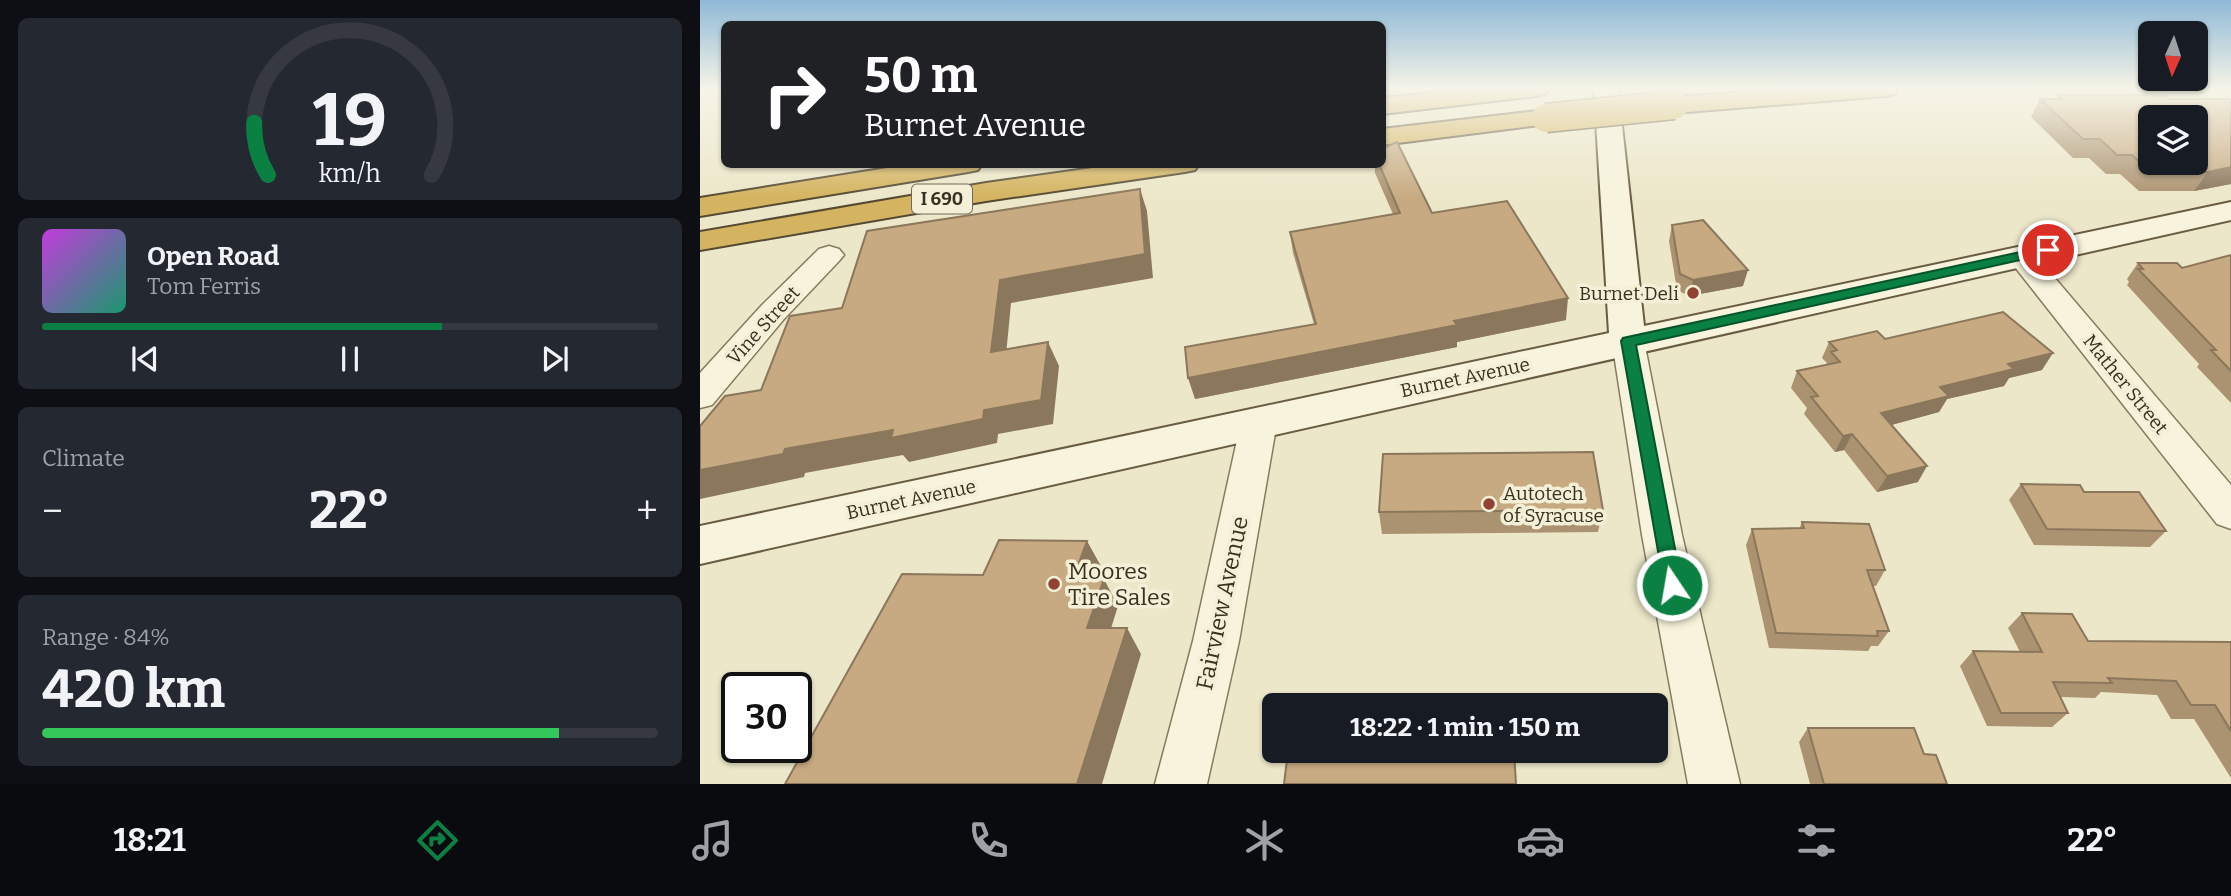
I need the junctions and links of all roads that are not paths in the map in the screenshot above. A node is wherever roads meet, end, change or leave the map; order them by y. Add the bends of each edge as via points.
1 (1481, 126) edge
2 (1609, 126) edge
3 (1386, 137) edge
4 (815, 168) edge
5 (943, 168) edge
6 (1157, 168) edge
7 (700, 181) edge
8 (700, 207) edge
9 (2231, 211) edge
10 (700, 241) edge
11 (829, 255) dead end
12 (2021, 256) junction
13 (1628, 341) junction
14 (700, 396) edge
15 (1259, 422) junction
16 (2231, 513) edge
17 (700, 545) edge
18 (1181, 784) edge
19 (1714, 784) edge

1 - 3 highway, bridge
2 - 13 street
4 - 7 highway
5 - 8 highway, I 690
6 - 10 highway, I 690
9 - 12 street, Burnet Avenue
11 - 14 street, Vine Street
12 - 13 street, Burnet Avenue
12 - 16 street, Mather Street
13 - 15 street, Burnet Avenue
13 - 19 street via 1662,535
15 - 17 street, Burnet Avenue
15 - 18 street, Fairview Avenue via 1216,641

